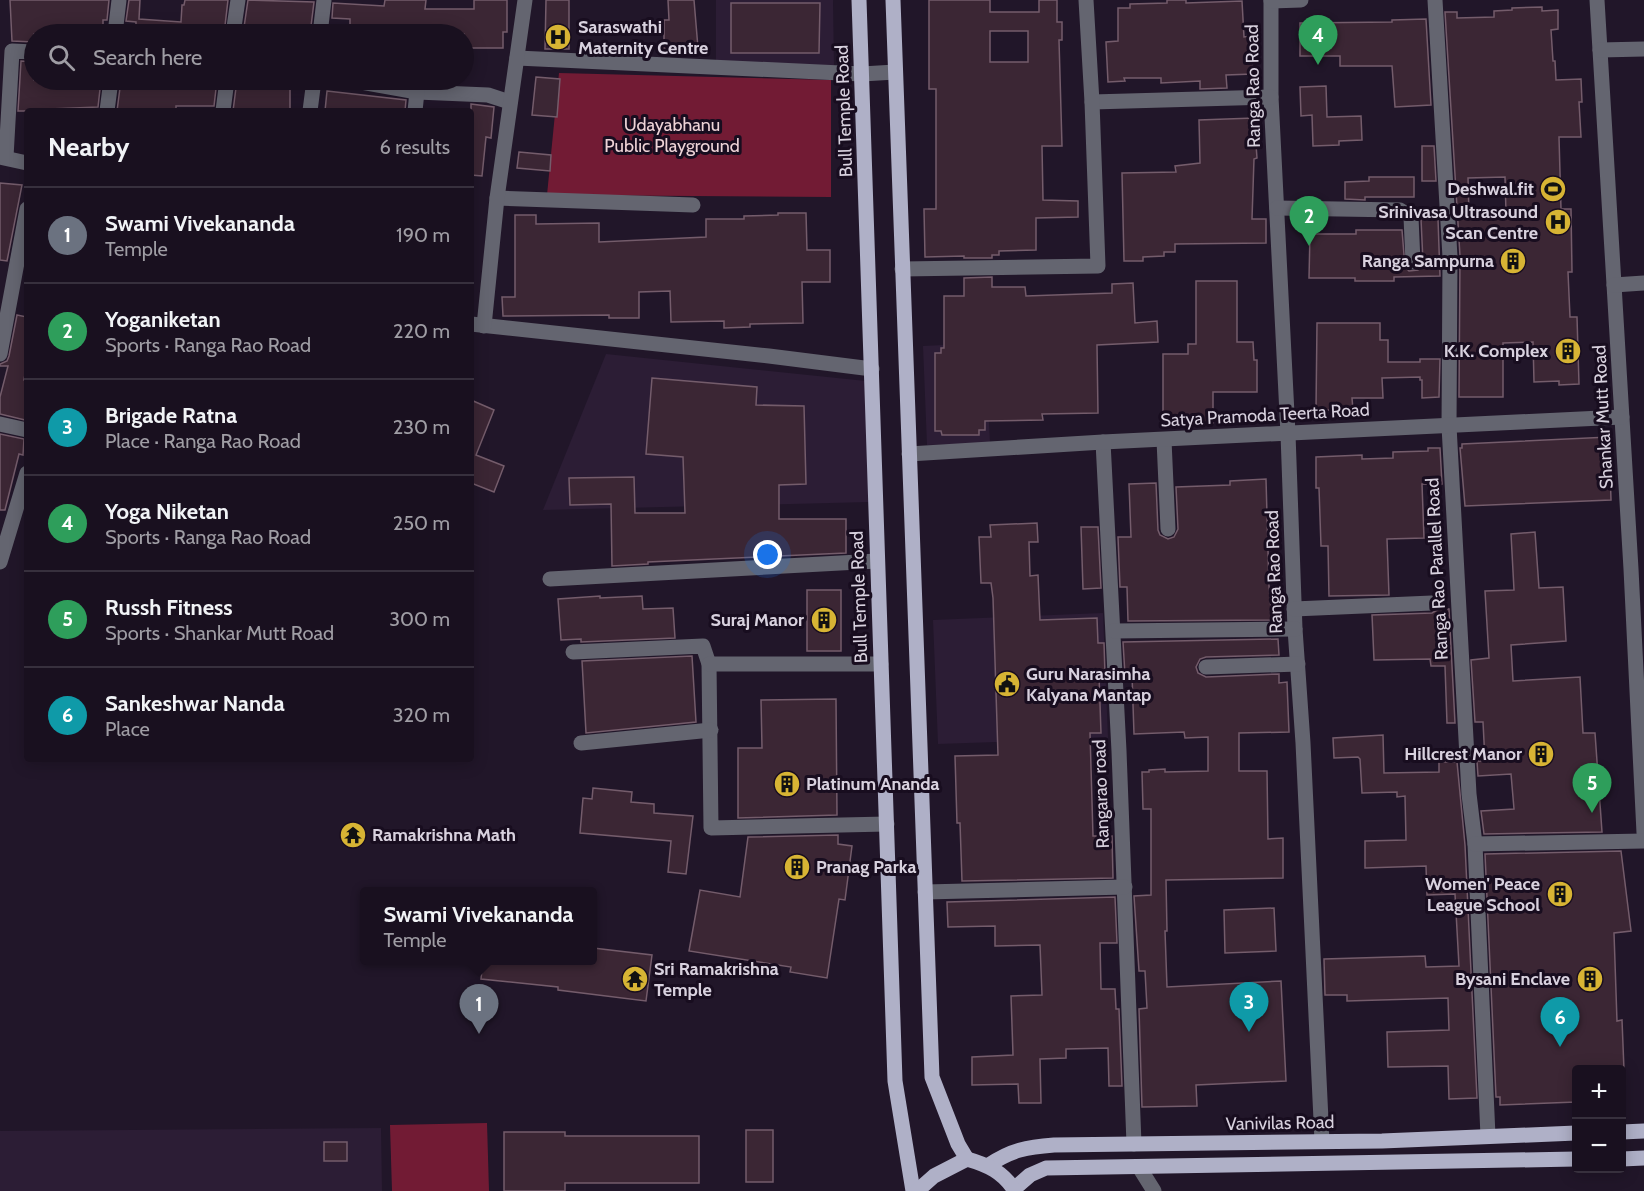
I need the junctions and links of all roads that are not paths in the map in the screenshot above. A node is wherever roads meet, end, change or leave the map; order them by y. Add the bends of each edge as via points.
1 (119, 0) edge
2 (238, 0) edge
3 (324, 0) edge
4 (525, 0) edge
5 (859, 0) edge
6 (893, 0) edge
7 (1086, 0) edge
8 (1271, 0) edge
9 (1301, 0) edge
10 (1435, 0) edge
11 (1597, 0) edge
12 (116, 24) edge
13 (234, 24) edge
14 (321, 24) edge
15 (1644, 49) edge
16 (1600, 50) junction
17 (24, 52) edge
18 (517, 58) junction
19 (895, 72) junction
20 (862, 74) junction
21 (110, 90) edge
22 (226, 90) edge
23 (312, 90) edge
24 (406, 90) edge
25 (417, 92) junction
26 (1271, 97) junction
27 (510, 102) junction
28 (1092, 102) junction
29 (107, 108) edge
30 (224, 108) edge
31 (309, 108) edge
32 (415, 108) edge
33 (3, 157) edge
34 (24, 161) edge
35 (497, 198) junction
36 (693, 205) dead end
37 (1277, 208) junction
38 (24, 224) edge
39 (1413, 262) dead end
40 (902, 269) junction
41 (1644, 283) edge
42 (1614, 285) junction
43 (477, 325) edge
44 (0, 354) edge
45 (872, 369) junction
46 (1622, 417) junction
47 (0, 424) edge
48 (1449, 426) junction
49 (24, 429) edge
50 (1288, 434) junction
51 (1164, 440) junction
52 (1103, 442) junction
53 (909, 454) junction
54 (24, 483) edge
55 (1168, 529) dead end
56 (0, 561) edge
57 (877, 561) junction
58 (1638, 569) edge
59 (550, 579) dead end
60 (1432, 603) dead end
61 (1294, 609) junction
62 (1295, 629) junction
63 (1114, 631) junction
64 (573, 652) dead end
65 (709, 664) junction
66 (881, 664) junction
67 (1298, 664) junction
68 (1206, 667) dead end
69 (711, 729) junction
70 (581, 743) dead end
71 (887, 824) junction
72 (1644, 833) edge
73 (1644, 841) edge
74 (1475, 844) junction
75 (1125, 887) junction
76 (925, 892) junction
77 (1644, 1131) edge
78 (1626, 1132) edge
79 (1572, 1133) edge
80 (1488, 1136) junction
81 (1322, 1141) junction
82 (1134, 1144) junction
83 (1644, 1158) edge
84 (967, 1159) junction
85 (1572, 1159) edge
86 (1626, 1159) edge
87 (989, 1165) junction
88 (1139, 1167) junction
89 (1015, 1190) edge
90 (915, 1191) edge
91 (1154, 1191) edge

1 - 12 street
2 - 13 street
3 - 14 street
4 - 18 street
5 - 20 main road, Bull Temple Road
6 - 19 main road
7 - 28 street
8 - 9 street
8 - 26 street, Ranga Rao Road
10 - 48 street, Ranga Rao Parallel Road via 1450,257
11 - 16 street, Shankar Mutt Road
15 - 16 street
16 - 42 street, Shankar Mutt Road
17 - 33 street via 12,51
18 - 20 street
18 - 27 street
19 - 20 street
19 - 40 main road
20 - 45 main road, Bull Temple Road
21 - 29 street
22 - 30 street
23 - 31 street
24 - 25 street
25 - 27 street via 488,95
25 - 32 street
26 - 28 street
26 - 37 street, Ranga Rao Road
27 - 35 street
28 - 40 street via 1098,266
33 - 34 street
35 - 36 street
35 - 43 street
37 - 39 street via 1400,210 1411,217
37 - 50 street, Ranga Rao Road
38 - 44 street
40 - 53 main road
41 - 42 street
42 - 46 street, Shankar Mutt Road
43 - 45 street
45 - 57 main road, Bull Temple Road
46 - 48 street, Satya Pramoda Teerta Road
46 - 58 street, Shankar Mutt Road
47 - 49 street
48 - 50 street, Satya Pramoda Teerta Road
48 - 74 street, Ranga Rao Parallel Road
50 - 51 street, Satya Pramoda Teerta Road
50 - 61 street, Ranga Rao Road
51 - 52 street, Satya Pramoda Teerta Road
51 - 55 street
52 - 53 street, Satya Pramoda Teerta Road
52 - 63 street, Rangarao road
53 - 76 main road
54 - 56 street
57 - 59 street
57 - 66 main road, Bull Temple Road
58 - 72 street, Shankar Mutt Road
60 - 61 street
61 - 62 street, Ranga Rao Road
62 - 63 street
62 - 67 street, Ranga Rao Road
63 - 75 street, Rangarao road
64 - 65 street via 703,646
65 - 66 street
65 - 69 street
66 - 71 main road, Bull Temple Road
67 - 68 street
67 - 81 street, Ranga Rao Road
69 - 70 street
69 - 71 street via 711,828
71 - 90 main road, Bull Temple Road via 895,1080
73 - 74 street
74 - 80 street, Ranga Rao Parallel Road
75 - 76 street
75 - 82 street, Rangarao road
76 - 84 main road via 932,1077
77 - 78 main road
79 - 80 main road, Vanivilas Road
80 - 81 main road, Vanivilas Road
81 - 82 main road, Vanivilas Road
82 - 87 main road, Vanivilas Road via 1022,1148
83 - 86 main road
84 - 87 main road
84 - 90 main road via 933,1176
85 - 88 main road
87 - 89 main road
88 - 89 main road via 1046,1168 1030,1175
88 - 91 street

